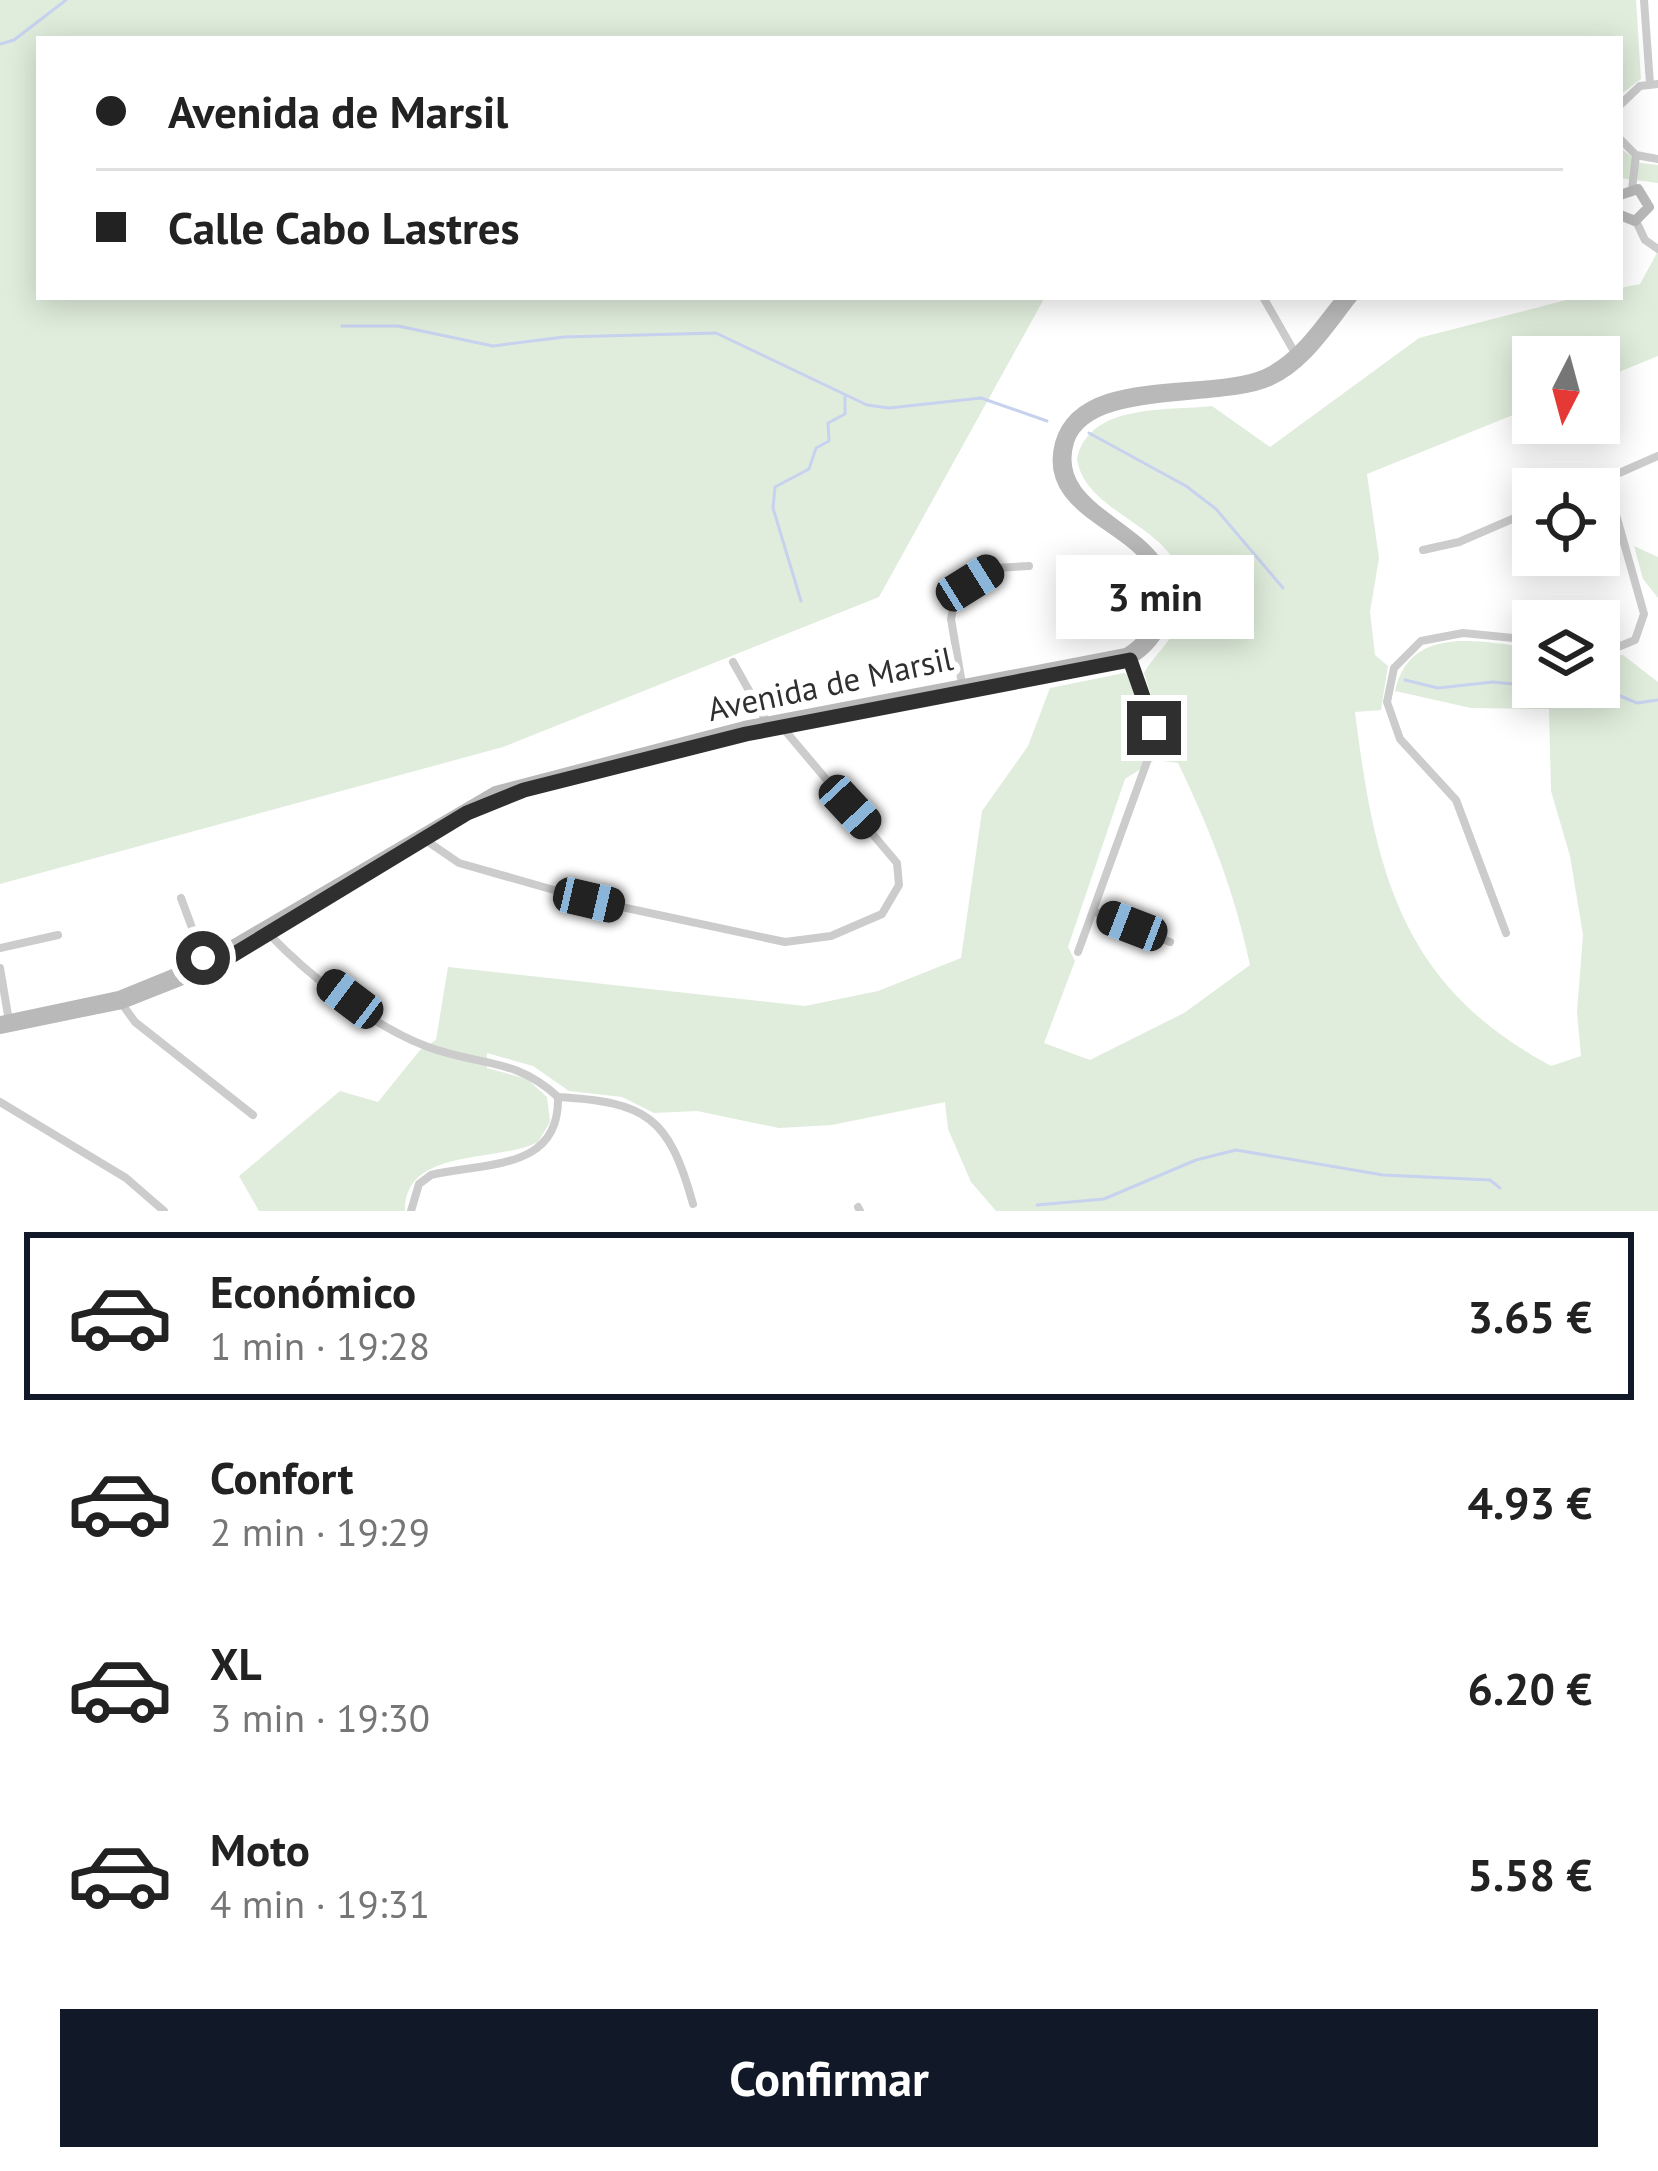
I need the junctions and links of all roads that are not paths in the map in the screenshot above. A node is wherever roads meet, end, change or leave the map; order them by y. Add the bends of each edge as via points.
1 (1644, 0) edge
2 (1654, 84) edge
3 (1623, 101) edge
4 (1623, 142) edge
5 (1636, 155) junction
6 (1658, 159) edge
7 (1626, 192) edge
8 (1653, 203) edge
9 (1623, 216) edge
10 (1636, 221) junction
11 (1658, 249) edge
12 (1265, 300) edge
13 (1340, 300) edge
14 (1350, 300) edge
15 (1298, 357) junction
16 (1658, 456) edge
17 (1620, 473) edge
18 (1512, 518) edge
19 (1620, 529) edge
20 (1423, 550) dead end
21 (1029, 566) dead end
22 (1512, 638) edge
23 (1620, 646) edge
24 (1128, 656) junction
25 (733, 662) dead end
26 (963, 687) junction
27 (766, 722) junction
28 (782, 727) junction
29 (420, 836) junction
30 (181, 898) dead end
31 (1093, 911) junction
32 (266, 932) junction
33 (1506, 933) dead end
34 (58, 935) dead end
35 (1171, 941) dead end
36 (0, 948) edge
37 (1078, 952) dead end
38 (206, 965) junction
39 (0, 968) edge
40 (121, 1000) junction
41 (5, 1024) edge
42 (558, 1097) junction
43 (0, 1102) edge
44 (254, 1114) dead end
45 (693, 1204) dead end
46 (164, 1211) edge
47 (411, 1211) edge

1 - 2 street
2 - 3 street
4 - 5 street
5 - 6 street
5 - 7 street
7 - 8 street
8 - 10 street
9 - 10 street
10 - 11 street
12 - 15 street
13 - 15 street
14 - 15 street
15 - 24 street via 1253,378 1105,399 1067,427 1057,458 1069,496 1136,546 1160,587 1153,625
16 - 17 street
18 - 20 street
19 - 23 street via 1644,614 1635,640
21 - 26 street via 995,568 955,599
22 - 33 street via 1462,633 1420,641 1394,668 1387,702 1400,739 1456,800
24 - 26 street, Avenida de Marsil
24 - 31 street via 1154,728
25 - 27 street
26 - 27 street, Avenida de Marsil
26 - 28 street, Avenida de Marsil
27 - 29 street, Avenida de Marsil via 508,786
28 - 29 street, Avenida de Marsil via 524,790
28 - 29 street via 897,862 899,886 882,914 830,936 784,942 589,900 459,863
29 - 32 street, Avenida de Marsil
30 - 38 street
31 - 35 street
31 - 37 street
32 - 38 street, Avenida de Marsil
32 - 42 street via 386,1027 430,1048 521,1068
34 - 36 street
38 - 40 street, Avenida de Marsil
39 - 41 street
40 - 41 street, Avenida de Marsil
40 - 44 street via 135,1022
42 - 45 street via 640,1110 666,1132
42 - 47 street via 546,1144 530,1155 431,1174
43 - 46 street via 126,1178

